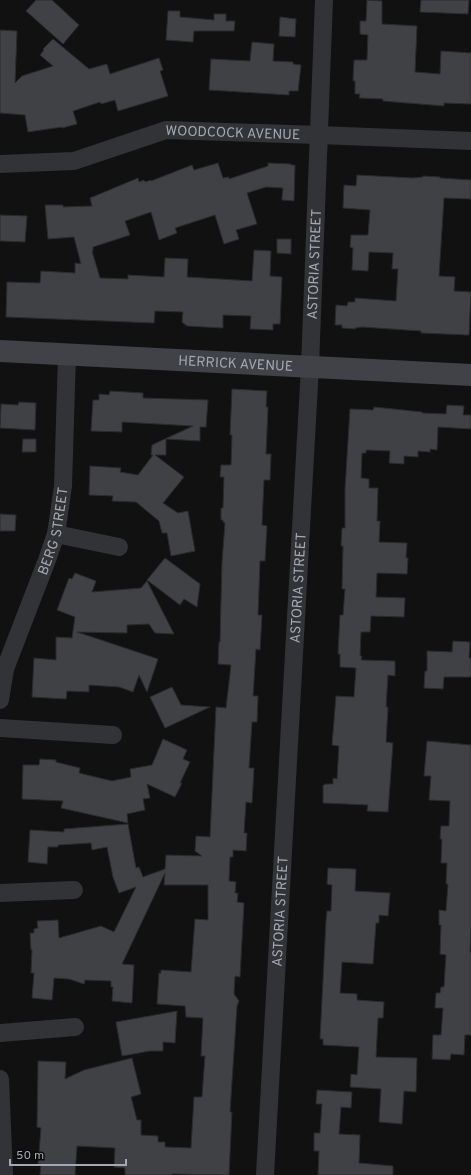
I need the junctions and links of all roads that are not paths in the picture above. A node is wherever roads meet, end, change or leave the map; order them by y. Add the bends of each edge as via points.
1 (324, 0) edge
2 (319, 135) junction
3 (471, 141) edge
4 (0, 164) edge
5 (0, 351) edge
6 (66, 355) junction
7 (310, 366) junction
8 (471, 375) edge
9 (56, 534) junction
10 (119, 547) dead end
11 (0, 700) edge
12 (0, 728) edge
13 (113, 735) dead end
14 (74, 890) dead end
15 (0, 893) edge
16 (75, 1027) dead end
17 (0, 1033) edge
18 (0, 1079) edge
19 (4, 1175) edge
20 (265, 1175) edge

1 - 2 street, ASTORIA STREET
2 - 3 street, WOODCOCK AVENUE
2 - 4 street, WOODCOCK AVENUE via 166,130 74,161
2 - 7 street, ASTORIA STREET
5 - 6 street, HERRICK AVENUE
6 - 7 street, HERRICK AVENUE
6 - 9 street, BERG STREET via 63,486
7 - 8 street, HERRICK AVENUE
7 - 20 street, ASTORIA STREET
9 - 10 street
9 - 11 street, BERG STREET via 5,669
12 - 13 street
14 - 15 street
16 - 17 street
18 - 19 street

